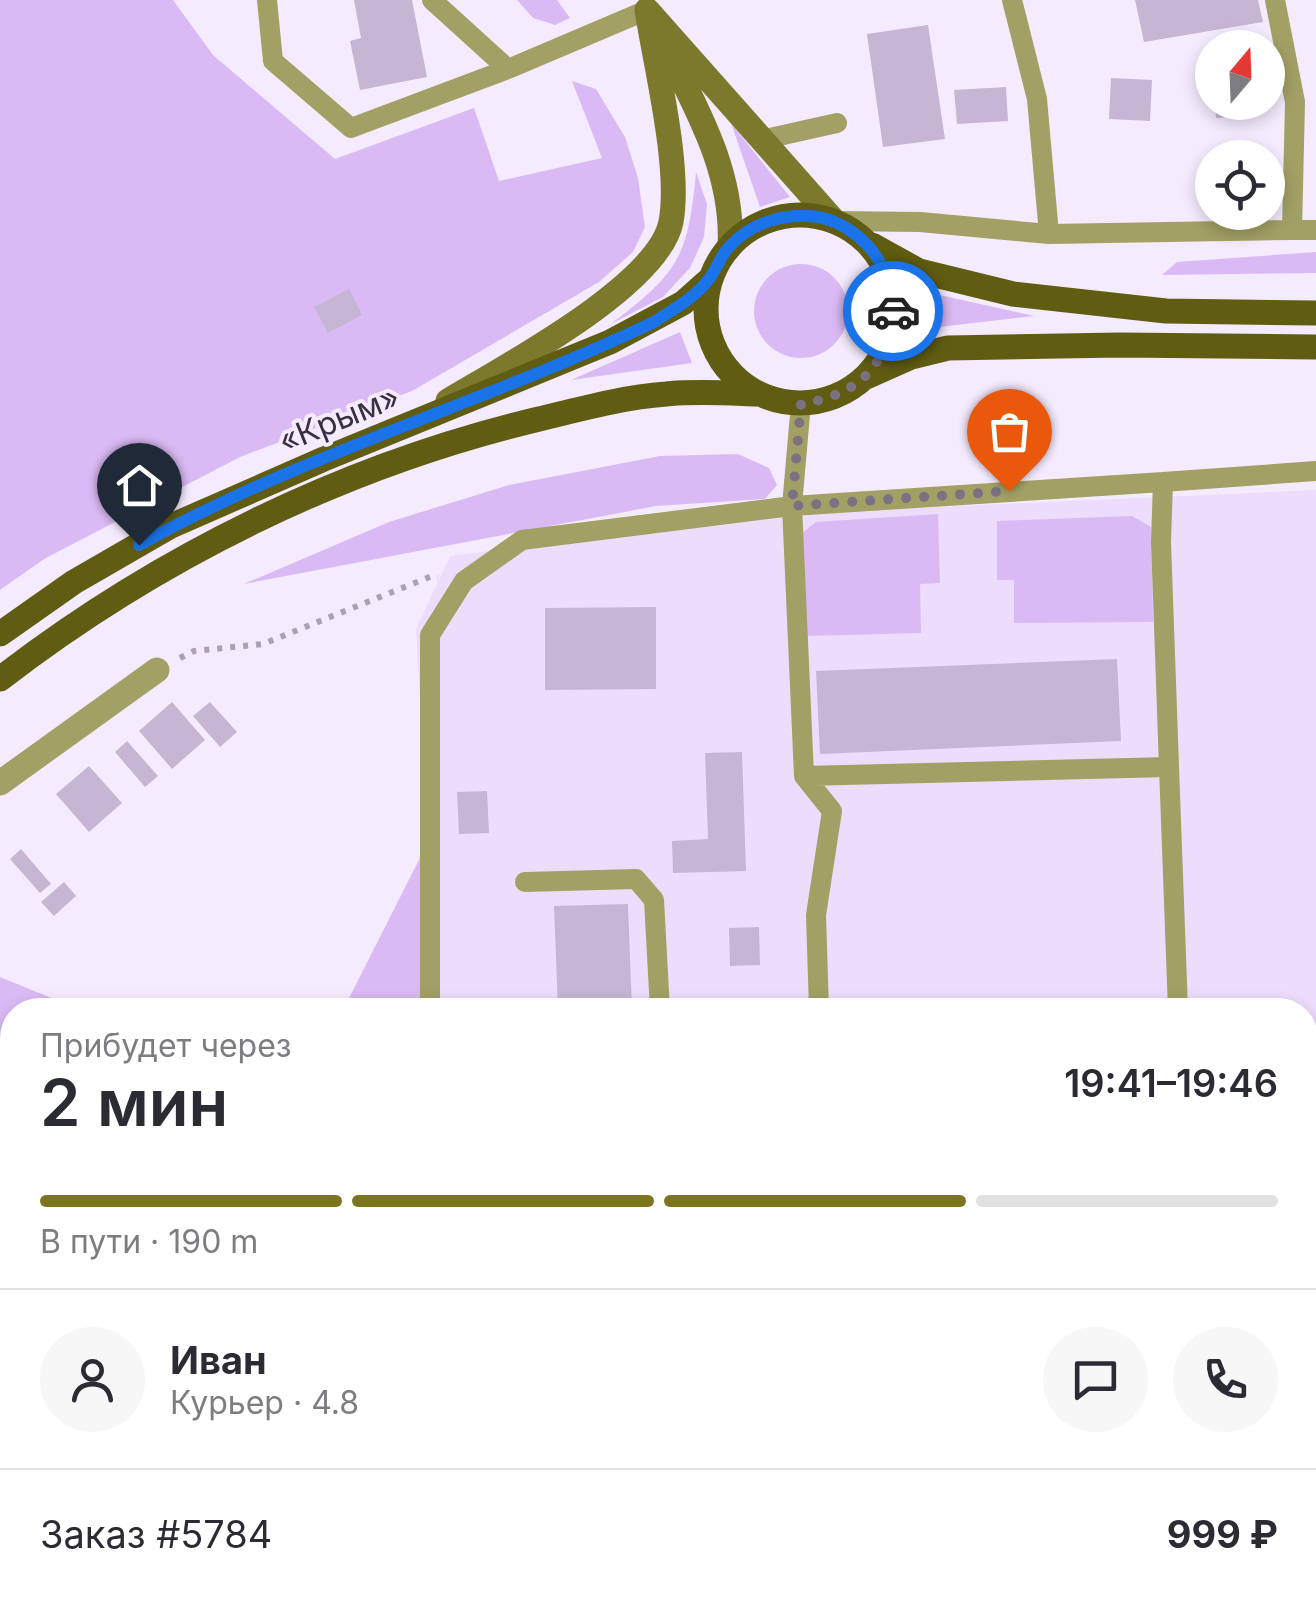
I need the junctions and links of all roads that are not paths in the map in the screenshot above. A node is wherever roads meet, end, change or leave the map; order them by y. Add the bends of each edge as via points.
1 (267, 0) edge
2 (432, 0) edge
3 (1012, 0) edge
4 (1275, 0) edge
5 (643, 5) edge
6 (508, 70) junction
7 (837, 124) dead end
8 (762, 140) junction
9 (834, 222) junction
10 (1292, 230) junction
11 (1316, 230) edge
12 (1049, 234) junction
13 (864, 240) junction
14 (730, 246) junction
15 (710, 279) junction
16 (1316, 313) edge
17 (1316, 347) edge
18 (866, 377) junction
19 (758, 394) junction
20 (801, 404) junction
21 (403, 429) junction
22 (1316, 471) edge
23 (1163, 482) junction
24 (792, 506) junction
25 (0, 634) edge
26 (157, 670) road end
27 (0, 679) edge
28 (1169, 766) junction
29 (804, 776) junction
30 (0, 783) edge
31 (525, 882) dead end
32 (430, 998) edge
33 (659, 998) edge
34 (819, 998) edge
35 (1178, 998) edge

1 - 6 lane via 273,60 351,128
2 - 6 lane
3 - 12 lane via 1037,99
4 - 10 lane via 1296,102
5 - 6 lane
5 - 8 main road
5 - 14 main road via 712,142 728,194
5 - 21 main road via 674,188 670,226 655,256 588,312
7 - 8 lane
8 - 9 main road
9 - 12 lane
9 - 13 main road, «Крым»
9 - 14 main road, «Крым» via 778,218
10 - 11 lane
10 - 12 lane
13 - 16 main road via 919,271 1013,294 1166,311
13 - 18 main road, «Крым» via 880,260 894,308 891,332
14 - 15 main road, «Крым»
15 - 19 main road, «Крым» via 705,311 720,360
15 - 21 main road, «Крым» via 654,322
17 - 18 main road via 948,348
18 - 20 main road via 836,395
19 - 20 main road, «Крым»
19 - 27 main road via 663,394 486,431 410,456 252,522 166,568 67,627
20 - 24 lane
21 - 25 main road, «Крым» via 172,526
22 - 23 lane
23 - 24 lane
23 - 28 lane
24 - 29 lane
24 - 32 lane via 522,540 464,581 430,635
26 - 30 street
28 - 29 lane
28 - 35 lane
29 - 34 lane via 832,811 816,915
31 - 33 lane via 636,878 654,900

